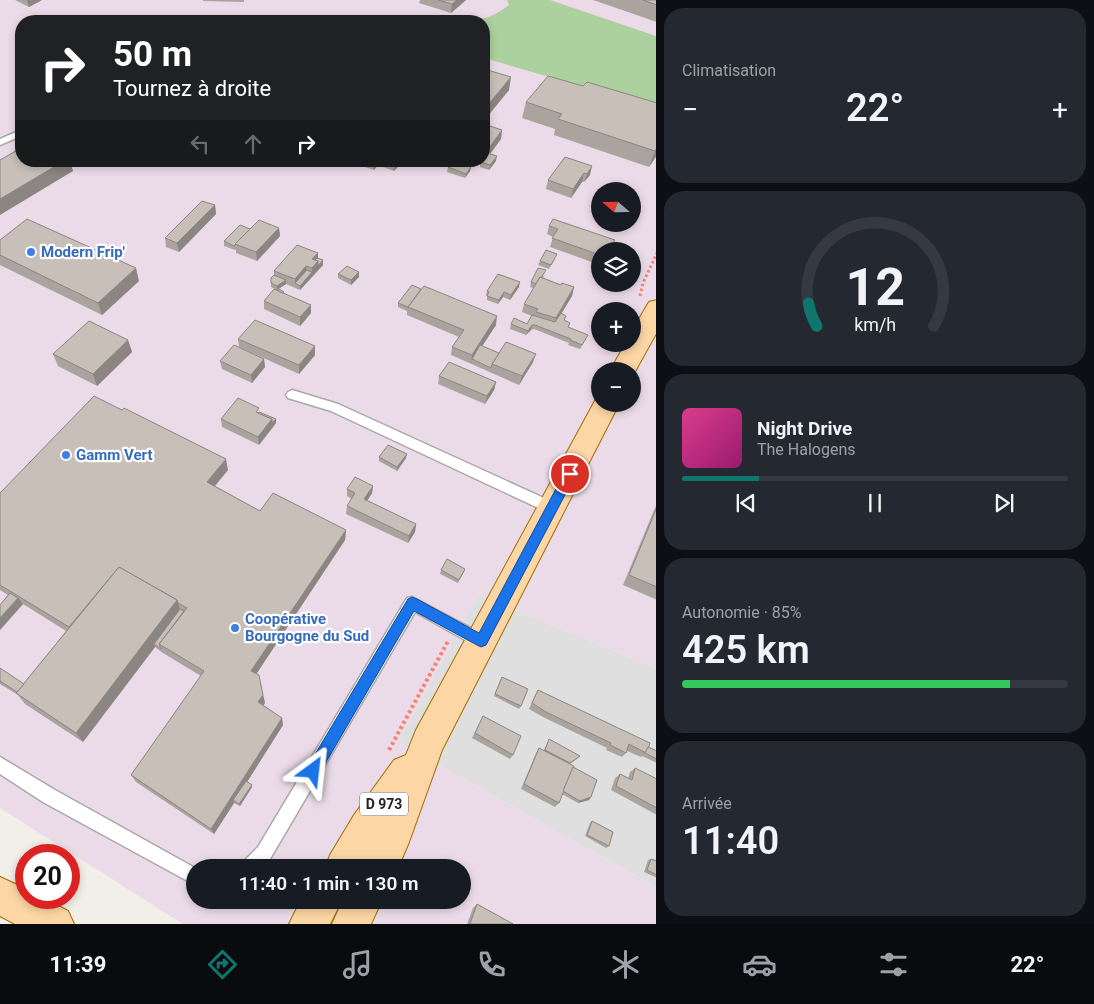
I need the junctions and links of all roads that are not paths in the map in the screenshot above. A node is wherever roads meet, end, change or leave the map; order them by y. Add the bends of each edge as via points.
1 (15, 136) edge
2 (0, 142) edge
3 (647, 306) edge
4 (626, 362) edge
5 (292, 395) dead end
6 (602, 412) edge
7 (552, 508) junction
8 (481, 641) junction
9 (428, 742) junction
10 (0, 765) edge
11 (258, 859) edge
12 (348, 859) edge
13 (382, 859) edge
14 (186, 872) edge
15 (0, 896) edge
16 (317, 909) edge
17 (358, 909) edge
18 (55, 924) edge
19 (308, 924) edge
20 (351, 924) edge

1 - 2 lane
3 - 4 main road
5 - 7 lane via 334,406
6 - 7 main road, D 973
7 - 8 main road, D 973
8 - 9 main road, D 973
8 - 11 lane via 412,603
9 - 12 main road, D 973
9 - 13 main road, D 973
10 - 14 lane
15 - 18 main road
16 - 19 main road
17 - 20 main road

